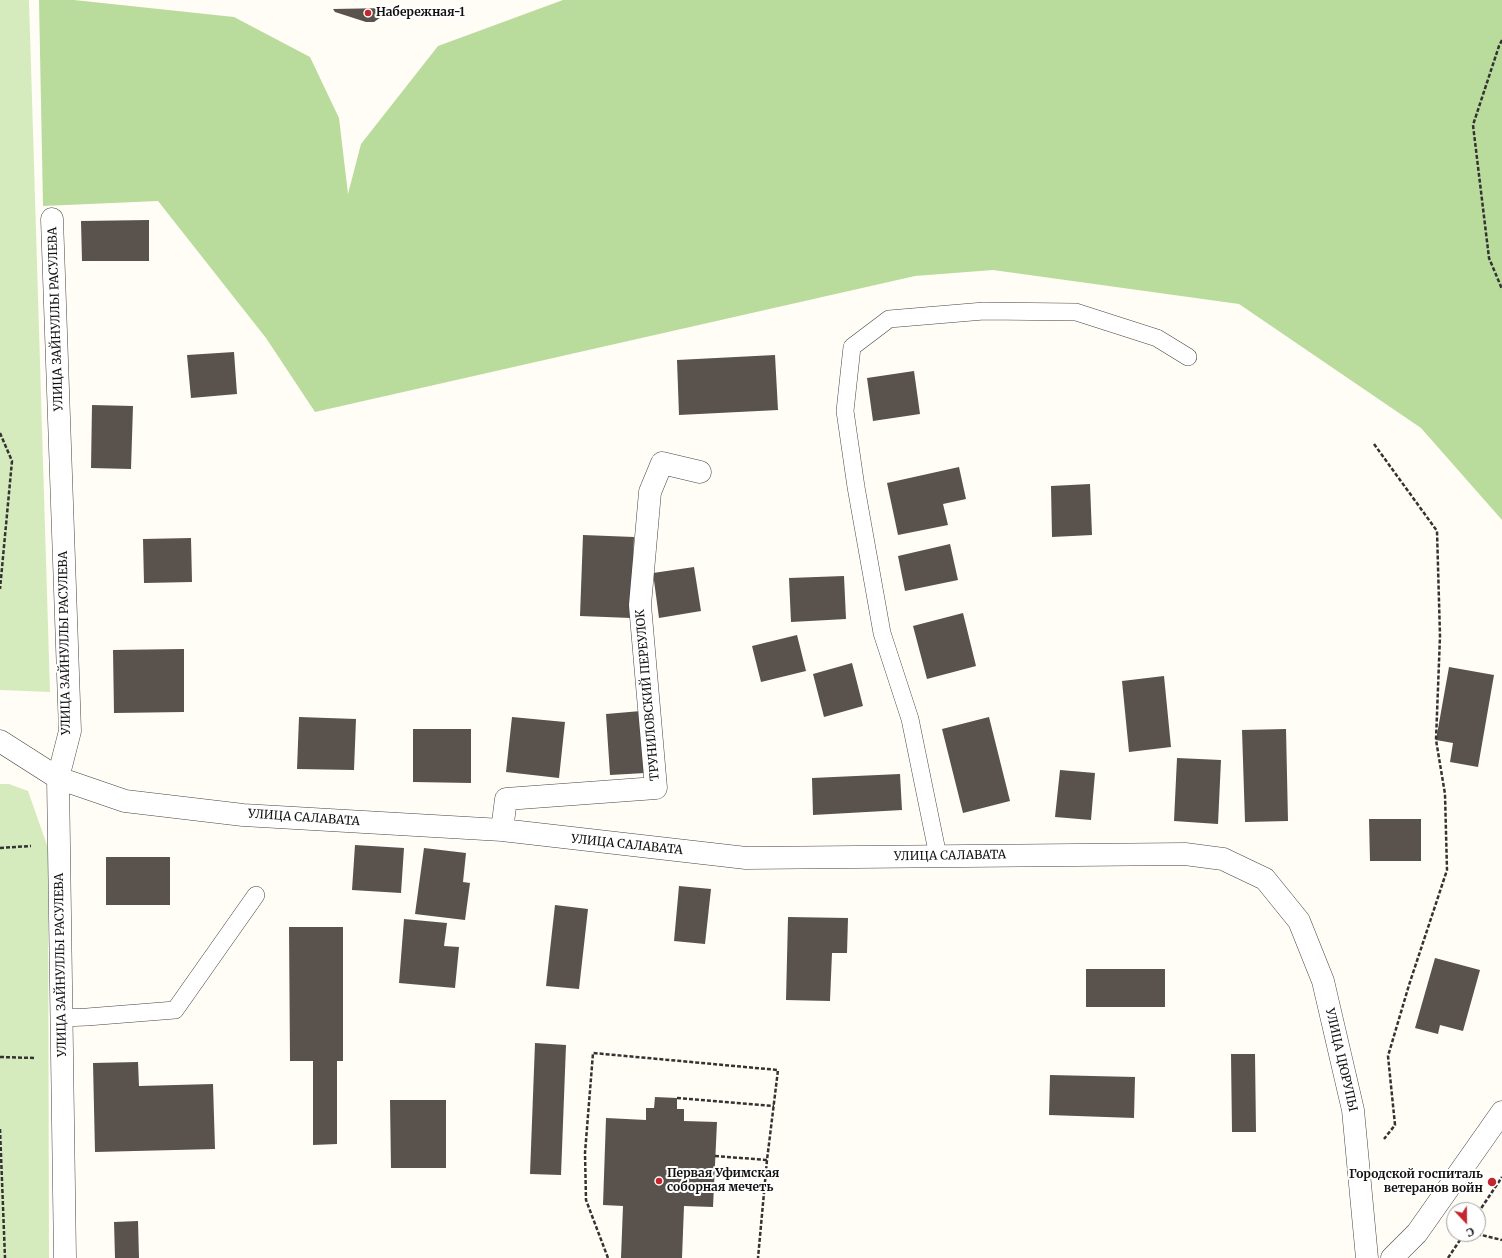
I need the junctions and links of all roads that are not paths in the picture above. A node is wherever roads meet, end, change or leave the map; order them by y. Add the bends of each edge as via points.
1 (52, 218) dead end
2 (1188, 357) dead end
3 (700, 472) dead end
4 (0, 742) edge
5 (58, 778) junction
6 (502, 830) junction
7 (938, 856) junction
8 (1265, 879) joint
9 (256, 895) dead end
10 (61, 1018) junction
11 (1502, 1112) edge
12 (65, 1258) edge
13 (1367, 1258) edge
14 (1392, 1258) edge

1 - 5 street, УЛИЦА ЗАЙНУЛЛЫ РАСУЛЕВА via 70,731
2 - 7 lane via 1157,338 1076,312 984,311 889,319 852,347 845,411 856,487 882,633 910,719
3 - 6 street, ТРУНИЛОВСКИЙ ПЕРЕУЛОК via 662,463 650,492 640,605 656,788 506,799
4 - 5 street, УЛИЦА САЛАВАТА
5 - 6 street, УЛИЦА САЛАВАТА via 125,801 243,815
5 - 10 street, УЛИЦА ЗАЙНУЛЛЫ РАСУЛЕВА
6 - 7 street, УЛИЦА САЛАВАТА via 746,858
7 - 8 street, УЛИЦА САЛАВАТА via 1185,854 1223,859
8 - 13 street, УЛИЦА ЦЮРУПЫ via 1299,921 1323,981 1353,1110
9 - 10 lane via 175,1010
10 - 12 street, УЛИЦА ЗАЙНУЛЛЫ РАСУЛЕВА
11 - 14 street via 1417,1233

